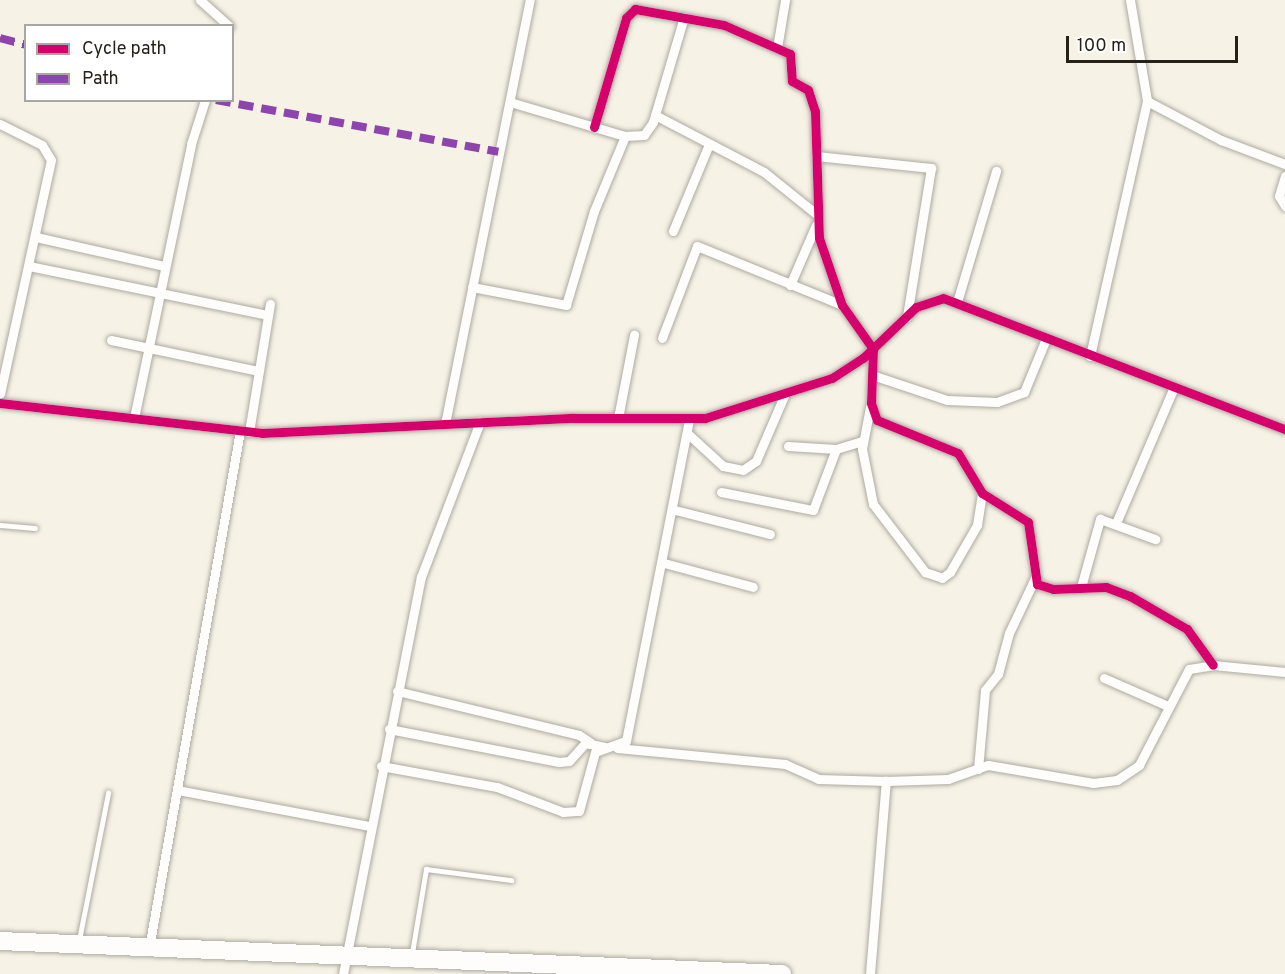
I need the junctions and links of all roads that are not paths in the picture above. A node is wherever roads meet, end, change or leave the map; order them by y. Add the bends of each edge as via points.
1 (200, 0) edge
2 (530, 0) edge
3 (785, 0) edge
4 (1130, 0) edge
5 (684, 17) junction
6 (227, 24) edge
7 (777, 48) junction
8 (1147, 101) junction
9 (205, 102) edge
10 (510, 102) junction
11 (655, 116) junction
12 (0, 124) edge
13 (594, 127) junction
14 (625, 136) junction
15 (709, 144) junction
16 (816, 156) junction
17 (1285, 164) edge
18 (996, 171) dead end
19 (1285, 176) edge
20 (1285, 206) edge
21 (815, 213) junction
22 (816, 225) junction
23 (673, 231) dead end
24 (36, 237) junction
25 (29, 266) junction
26 (165, 266) junction
27 (790, 285) junction
28 (472, 287) junction
29 (160, 292) junction
30 (957, 302) junction
31 (270, 304) dead end
32 (842, 306) junction
33 (267, 315) junction
34 (907, 316) junction
35 (634, 335) dead end
36 (662, 338) dead end
37 (1046, 339) junction
38 (111, 340) dead end
39 (148, 348) junction
40 (873, 349) junction
41 (1090, 356) junction
42 (258, 371) junction
43 (872, 375) junction
44 (1174, 387) junction
45 (0, 393) edge
46 (784, 396) junction
47 (0, 403) edge
48 (871, 403) junction
49 (134, 418) junction
50 (618, 418) junction
51 (689, 419) junction
52 (480, 422) junction
53 (445, 424) junction
54 (1285, 429) edge
55 (244, 431) junction
56 (687, 433) junction
57 (862, 441) junction
58 (788, 446) dead end
59 (836, 449) junction
60 (721, 492) dead end
61 (982, 493) junction
62 (675, 510) junction
63 (1116, 523) junction
64 (0, 525) edge
65 (35, 528) dead end
66 (770, 534) dead end
67 (1155, 539) dead end
68 (664, 562) junction
69 (1035, 578) junction
70 (753, 587) dead end
71 (1081, 587) junction
72 (1213, 665) junction
73 (1285, 672) edge
74 (1104, 678) dead end
75 (397, 691) junction
76 (1168, 706) junction
77 (389, 729) junction
78 (591, 743) junction
79 (605, 747) junction
80 (616, 748) junction
81 (381, 766) junction
82 (978, 769) junction
83 (886, 782) junction
84 (177, 790) junction
85 (108, 793) dead end
86 (370, 826) junction
87 (511, 880) dead end
88 (0, 941) edge
89 (78, 945) junction
90 (149, 948) junction
91 (411, 959) junction
92 (344, 966) edge
93 (584, 970) edge
94 (673, 972) edge
95 (782, 974) edge
96 (870, 974) edge

1 - 6 street
2 - 10 street
3 - 7 street
4 - 8 street
5 - 7 street via 724,25
5 - 11 street
5 - 13 street via 642,8 629,12
7 - 16 street via 790,54 792,81 808,90 813,100
8 - 17 street via 1221,140
8 - 41 street
9 - 26 street
10 - 13 street
10 - 28 street
11 - 14 street via 645,135
11 - 15 street
12 - 24 street via 42,145 51,160
13 - 14 street
14 - 28 street via 594,211 566,305
15 - 21 street via 772,177
15 - 23 street
16 - 21 street
16 - 34 street via 931,168
18 - 30 street
19 - 20 street via 1280,196
21 - 22 street
22 - 27 street
22 - 32 street
24 - 25 street
24 - 26 street
25 - 29 street
25 - 45 street
26 - 29 street
27 - 32 street
27 - 36 street via 698,246
28 - 53 street
29 - 33 street
29 - 39 street
30 - 34 street via 930,299
30 - 37 street
31 - 33 street
32 - 40 street
33 - 42 street
34 - 40 street
35 - 50 street
37 - 41 street
37 - 43 street via 1029,384 1008,400 946,400
38 - 39 street
39 - 42 street
39 - 49 street
40 - 43 street
40 - 46 street via 832,378
41 - 44 street
42 - 55 street
43 - 48 street
44 - 54 street
44 - 63 street
46 - 51 street
46 - 56 street via 756,461 743,470 723,466
47 - 49 street
48 - 57 street
48 - 61 street via 877,420 966,459
49 - 55 street
50 - 51 street
50 - 52 street
51 - 56 street
52 - 53 street
52 - 75 street via 427,553
53 - 55 street
55 - 84 street
56 - 62 street
57 - 59 street
57 - 61 street via 881,520 933,577 950,572 974,532
58 - 59 street
59 - 60 street via 813,510
61 - 69 street via 1028,522
62 - 66 street
62 - 68 street
63 - 67 street
63 - 71 street via 1103,518 1097,523
64 - 65 lane
68 - 70 street
68 - 80 street via 626,741
69 - 71 street via 1043,588
69 - 82 street via 1009,633 998,674 985,690
71 - 72 street via 1106,587 1167,616 1187,629
72 - 73 street
72 - 76 street via 1189,669
74 - 76 street
75 - 77 street
75 - 78 street via 579,735
76 - 82 street via 1139,765 1126,778 1093,783 998,766
77 - 78 street via 559,762
77 - 81 street
78 - 79 street
79 - 80 street
79 - 81 street via 595,752 582,804 572,813 497,786
80 - 83 street via 785,764 818,779
81 - 86 street
82 - 83 street via 948,779
83 - 96 street
84 - 86 street
84 - 90 street
85 - 89 lane
86 - 92 street
87 - 91 lane via 426,869
88 - 89 highway
89 - 90 highway
90 - 92 highway
91 - 92 highway
91 - 93 highway
93 - 94 highway
94 - 95 highway

